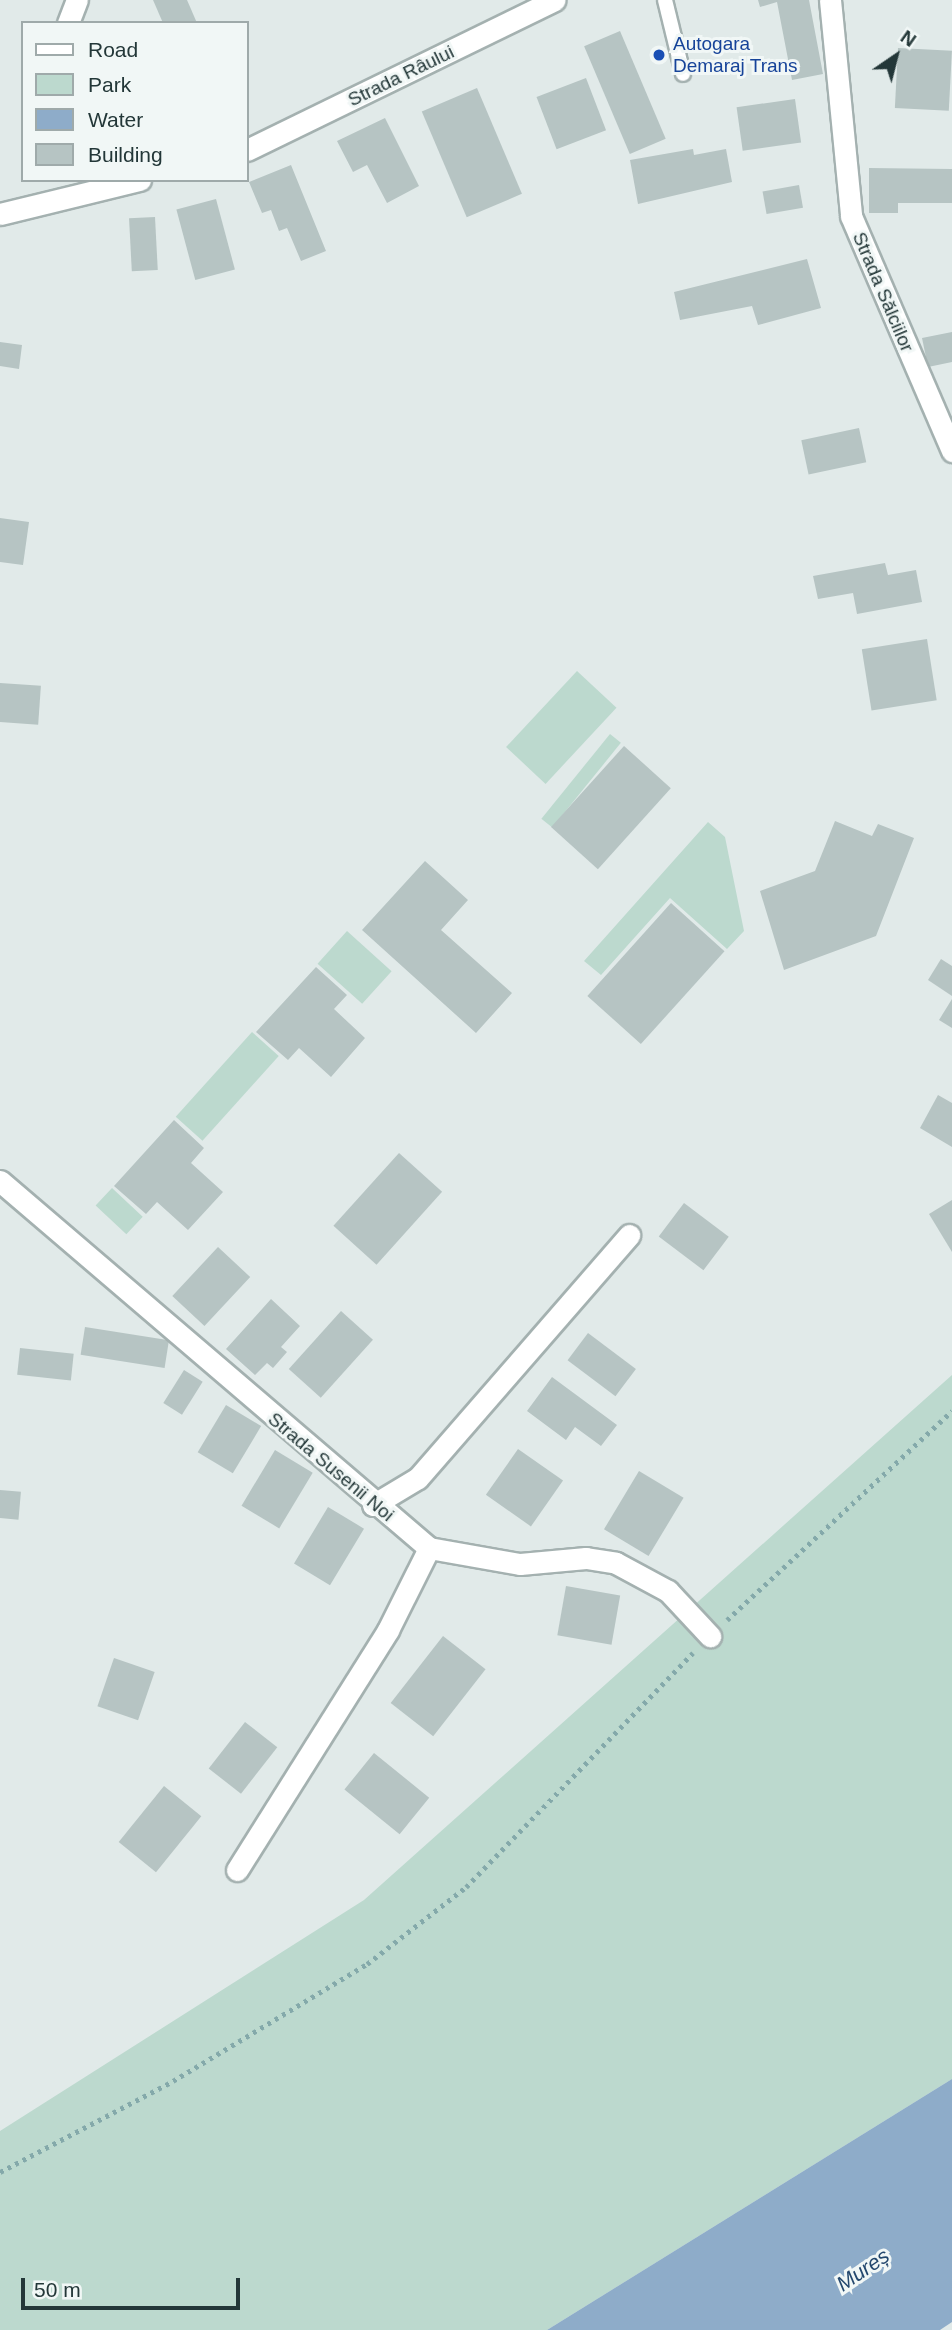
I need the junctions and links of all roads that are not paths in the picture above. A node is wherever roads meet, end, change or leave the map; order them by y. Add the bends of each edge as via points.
1 (77, 0) edge
2 (554, 0) edge
3 (665, 0) edge
4 (830, 0) edge
5 (69, 21) edge
6 (683, 74) dead end
7 (248, 150) edge
8 (132, 182) edge
9 (0, 214) edge
10 (952, 451) edge
11 (0, 1181) edge
12 (629, 1236) dead end
13 (373, 1505) junction
14 (429, 1548) junction
15 (710, 1636) road end
16 (237, 1870) dead end

1 - 5 street
2 - 7 street, Strada Râului
3 - 6 lane
4 - 10 street, Strada Sălciilor via 851,216
8 - 9 street
11 - 13 street, Strada Susenii Noi
12 - 13 street via 418,1478
13 - 14 street, Strada Susenii Noi
14 - 15 street, Strada Susenii Noi via 520,1564 586,1558 616,1563 668,1591
14 - 16 street via 388,1630

